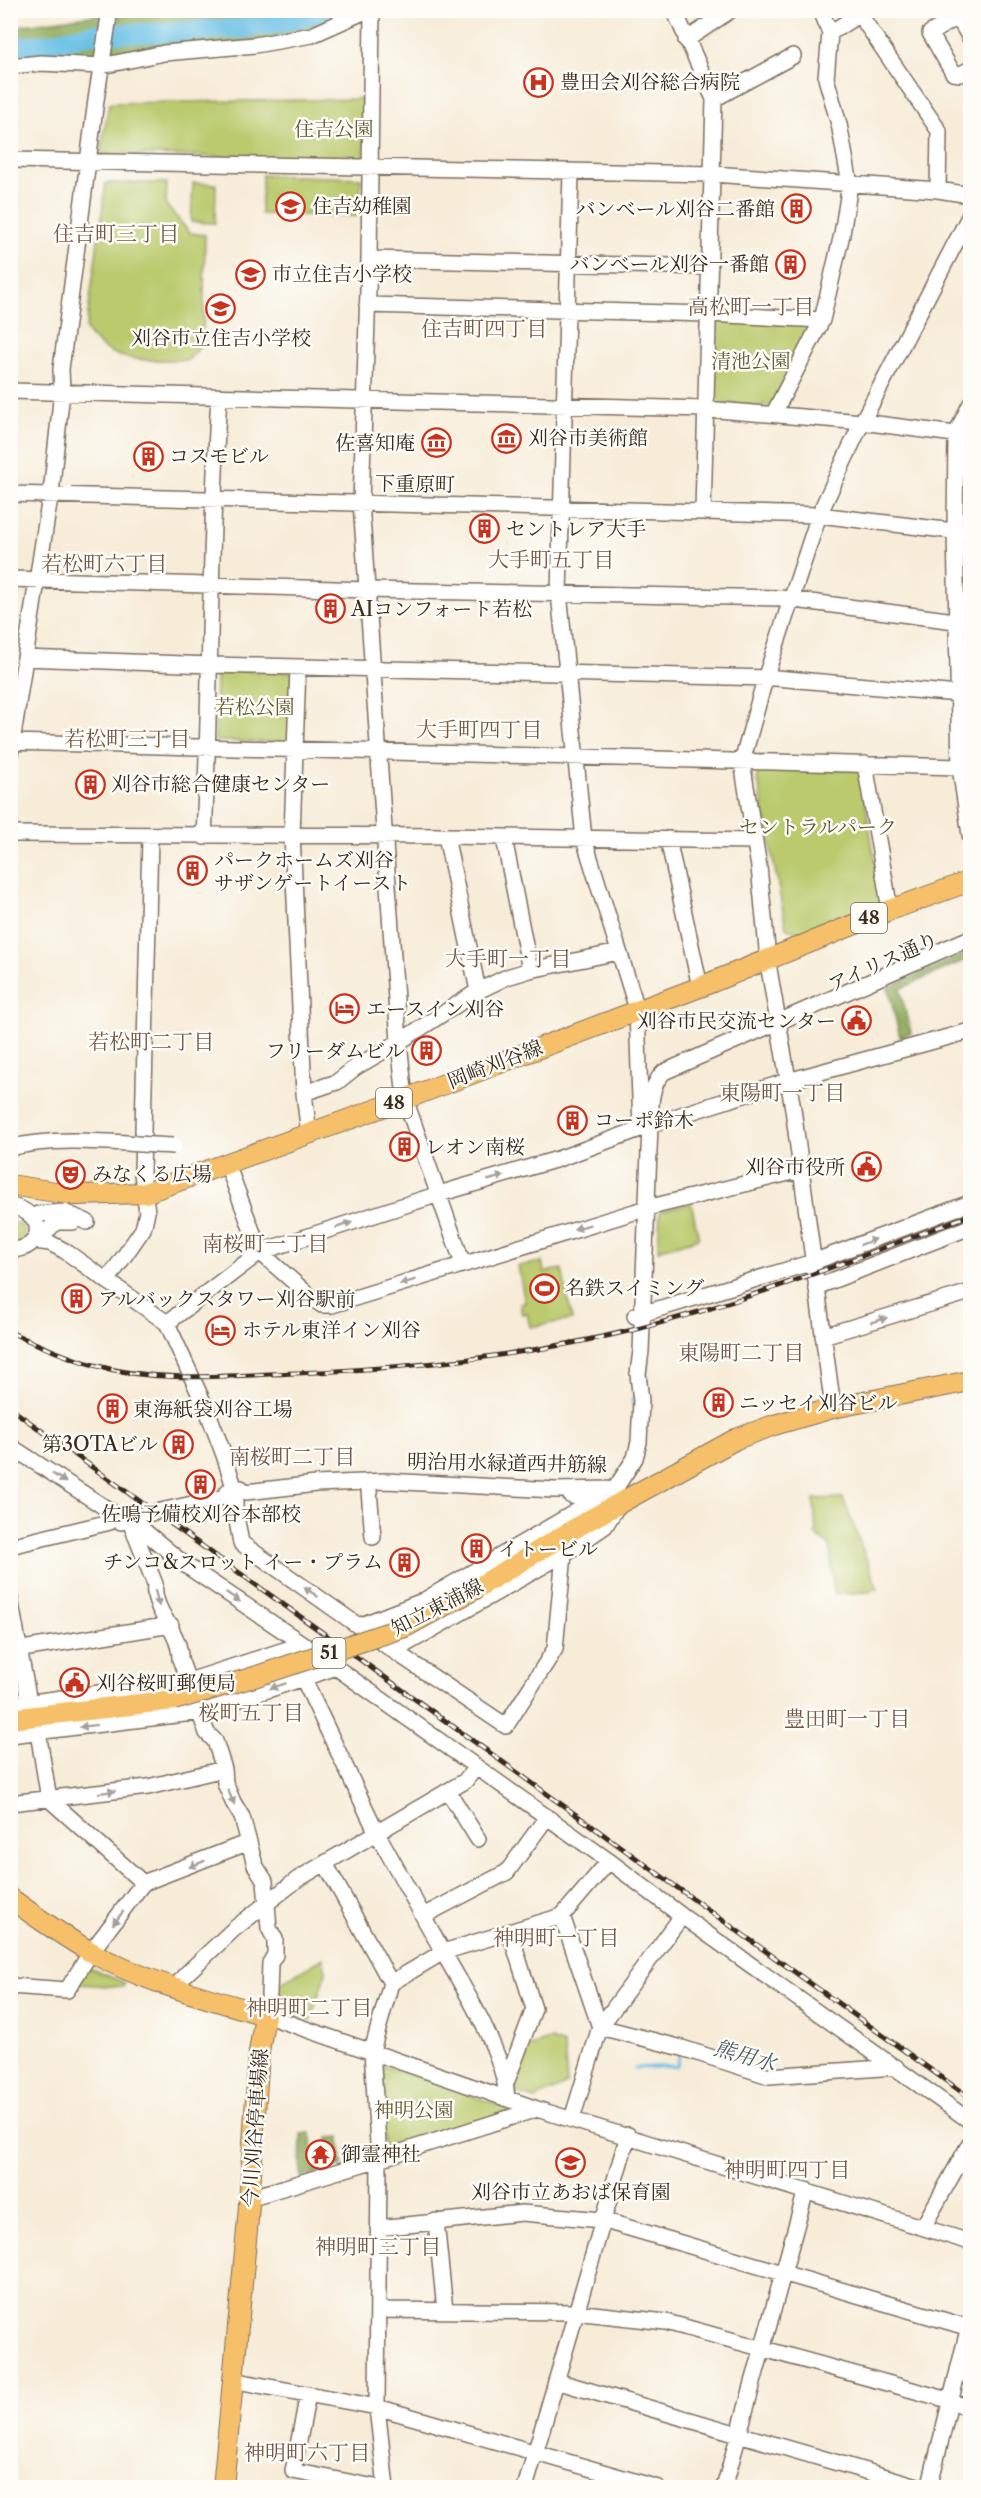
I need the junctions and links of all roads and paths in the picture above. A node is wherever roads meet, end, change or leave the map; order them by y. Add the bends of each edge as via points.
1 (370, 10) edge
2 (674, 10) edge
3 (731, 10) edge
4 (821, 10) edge
5 (110, 12) edge
6 (863, 13) edge
7 (956, 14) edge
8 (830, 33) junction
9 (970, 38) edge
10 (687, 40) junction
11 (793, 56) dead end
12 (10, 66) edge
13 (101, 66) junction
14 (970, 69) edge
15 (714, 99) junction
16 (10, 160) edge
17 (88, 163) junction
18 (369, 167) junction
19 (571, 173) junction
20 (713, 174) junction
21 (850, 184) junction
22 (938, 190) junction
23 (970, 195) edge
24 (970, 215) edge
25 (369, 260) junction
26 (568, 265) junction
27 (710, 267) junction
28 (367, 304) junction
29 (567, 311) junction
30 (708, 314) junction
31 (822, 320) junction
32 (10, 391) edge
33 (62, 391) junction
34 (219, 398) junction
35 (365, 400) junction
36 (970, 405) edge
37 (564, 406) junction
38 (706, 409) junction
39 (774, 413) junction
40 (862, 422) junction
41 (963, 435) edge
42 (10, 494) edge
43 (48, 496) junction
44 (213, 498) junction
45 (361, 503) junction
46 (561, 508) junction
47 (704, 512) junction
48 (819, 514) junction
49 (963, 532) edge
50 (10, 579) edge
51 (36, 579) junction
52 (212, 585) junction
53 (367, 590) junction
54 (559, 593) junction
55 (791, 600) junction
56 (964, 623) edge
57 (24, 658) junction
58 (210, 665) junction
59 (298, 667) junction
60 (372, 668) junction
61 (568, 673) junction
62 (765, 679) junction
63 (965, 694) edge
64 (11, 746) edge
65 (208, 748) junction
66 (296, 750) junction
67 (379, 752) junction
68 (576, 758) junction
69 (742, 762) junction
70 (865, 764) junction
71 (965, 765) edge
72 (10, 834) edge
73 (292, 835) junction
74 (970, 835) edge
75 (385, 836) junction
76 (446, 836) junction
77 (150, 837) junction
78 (204, 837) junction
79 (504, 838) junction
80 (584, 839) junction
81 (668, 839) junction
82 (754, 842) junction
83 (970, 881) edge
84 (890, 910) junction
85 (970, 931) edge
86 (970, 938) edge
87 (970, 947) edge
88 (619, 952) junction
89 (768, 959) junction
90 (530, 969) junction
91 (700, 987) junction
92 (478, 991) junction
93 (637, 1009) junction
94 (778, 1023) junction
95 (970, 1030) edge
96 (399, 1042) junction
97 (788, 1082) junction
98 (304, 1093) junction
99 (405, 1099) junction
100 (650, 1126) junction
101 (309, 1134) junction
102 (174, 1146) dead end
103 (10, 1148) edge
104 (227, 1164) junction
105 (801, 1170) junction
106 (10, 1185) edge
107 (145, 1193) junction
108 (439, 1194) junction
109 (970, 1203) edge
110 (16, 1207) edge
111 (646, 1208) junction
112 (39, 1214) junction
113 (970, 1227) edge
114 (48, 1229) junction
115 (34, 1241) junction
116 (10, 1250) edge
117 (65, 1251) junction
118 (260, 1252) junction
119 (813, 1262) junction
120 (464, 1264) junction
121 (107, 1281) junction
122 (816, 1287) junction
123 (970, 1292) edge
124 (643, 1313) junction
125 (167, 1323) junction
126 (823, 1336) junction
127 (970, 1381) edge
128 (833, 1408) junction
129 (10, 1446) edge
130 (369, 1491) junction
131 (235, 1495) junction
132 (596, 1500) junction
133 (618, 1505) junction
134 (124, 1522) junction
135 (373, 1537) dead end
136 (10, 1546) edge
137 (564, 1554) junction
138 (10, 1556) edge
139 (10, 1598) edge
140 (171, 1625) junction
141 (359, 1626) junction
142 (303, 1644) junction
143 (15, 1650) edge
144 (394, 1651) junction
145 (334, 1668) junction
146 (303, 1678) junction
147 (189, 1681) junction
148 (29, 1702) junction
149 (10, 1705) edge
150 (201, 1712) junction
151 (10, 1719) edge
152 (38, 1732) junction
153 (10, 1735) edge
154 (476, 1767) junction
155 (224, 1769) junction
156 (448, 1791) junction
157 (49, 1798) junction
158 (10, 1803) edge
159 (547, 1817) junction
160 (377, 1833) junction
161 (478, 1839) dead end
162 (249, 1842) junction
163 (609, 1861) junction
164 (325, 1863) junction
165 (143, 1883) junction
166 (10, 1898) edge
167 (268, 1901) junction
168 (423, 1916) junction
169 (562, 1916) junction
170 (682, 1916) junction
171 (510, 1932) junction
172 (91, 1952) junction
173 (443, 1952) junction
174 (391, 1983) junction
175 (10, 1986) edge
176 (176, 1987) junction
177 (267, 2004) junction
178 (600, 2026) junction
179 (372, 2051) junction
180 (896, 2067) junction
181 (507, 2090) junction
182 (537, 2109) junction
183 (572, 2119) junction
184 (970, 2121) edge
185 (628, 2135) junction
186 (970, 2143) edge
187 (379, 2159) junction
188 (806, 2190) junction
189 (249, 2198) junction
190 (602, 2220) junction
191 (436, 2221) junction
192 (923, 2227) junction
193 (378, 2228) junction
194 (970, 2242) edge
195 (783, 2273) junction
196 (378, 2310) junction
197 (445, 2310) junction
198 (575, 2312) junction
199 (970, 2326) edge
200 (762, 2349) junction
201 (232, 2380) junction
202 (556, 2381) junction
203 (308, 2394) junction
204 (952, 2401) junction
205 (377, 2406) junction
206 (970, 2409) edge
207 (738, 2434) junction
208 (536, 2452) junction
209 (223, 2487) edge
210 (380, 2487) edge
211 (386, 2487) edge
212 (525, 2487) edge
213 (658, 2487) edge
214 (724, 2487) edge
215 (924, 2487) edge
216 (929, 2487) edge

1 - 13 street via 312,35 255,45 164,53
1 - 18 street
2 - 10 street
3 - 10 street
4 - 8 street
5 - 13 street
6 - 8 street
6 - 22 street via 939,131
7 - 9 street
7 - 14 street via 930,33 953,73 961,75
8 - 21 street via 826,78
10 - 15 street
11 - 15 street
12 - 13 street
13 - 17 street
15 - 20 street
16 - 17 street
17 - 18 street
17 - 33 street via 61,369
18 - 19 street
18 - 25 street
19 - 20 street
19 - 26 street
20 - 21 street
20 - 27 street
21 - 22 street
21 - 31 street
22 - 23 street
24 - 40 street
25 - 26 street
25 - 28 street
26 - 27 street
26 - 29 street
27 - 30 street
28 - 29 street
28 - 35 street
29 - 30 street
29 - 37 street
30 - 31 street
30 - 38 street
31 - 39 street
32 - 33 street
33 - 34 street
33 - 43 street
34 - 35 street
34 - 44 street
35 - 37 street
35 - 45 street
36 - 41 street
37 - 38 street
37 - 46 street
38 - 39 street
38 - 47 street
39 - 40 street
40 - 41 street
40 - 48 street
41 - 49 street
42 - 43 street, 下重原町
43 - 44 street, 下重原町
43 - 51 street
44 - 45 street, 下重原町
44 - 52 street
45 - 46 street, 下重原町
45 - 53 street
46 - 47 street, 下重原町
46 - 54 street
47 - 48 street, 下重原町
48 - 49 street, 下重原町
48 - 55 street
49 - 56 street
50 - 51 street
51 - 52 street
51 - 57 street
52 - 53 street
52 - 58 street
53 - 54 street
53 - 60 street
54 - 55 street
54 - 61 street
55 - 56 street
55 - 62 street
56 - 63 street
57 - 58 street
57 - 64 street
58 - 59 street
58 - 65 street
59 - 60 street
59 - 66 street
60 - 61 street
60 - 67 street
61 - 62 street
61 - 68 street
62 - 63 street
62 - 69 street
63 - 71 street
64 - 65 street
65 - 66 street
65 - 78 street
66 - 67 street
66 - 73 street
67 - 68 street
67 - 75 street
68 - 69 street
68 - 80 street
69 - 70 street
69 - 82 street
70 - 71 street
70 - 84 street
71 - 74 street
72 - 77 street
73 - 75 street
73 - 78 street
73 - 98 street
75 - 76 street
75 - 96 street
76 - 79 street
76 - 92 street
77 - 78 street
77 - 107 street via 142,1149
79 - 80 street
79 - 90 street
80 - 81 street
80 - 88 street
81 - 82 street
81 - 91 street
82 - 89 street
83 - 84 main road, 岡崎刈谷線 / 48
84 - 89 main road, 岡崎刈谷線 / 48
85 - 94 street
86 - 94 street
87 - 94 street, アイリス通り
88 - 90 street
88 - 93 street
89 - 91 main road, 岡崎刈谷線 / 48
89 - 94 street
90 - 92 street
91 - 93 main road, 岡崎刈谷線 / 48
92 - 96 street
93 - 99 main road, 岡崎刈谷線 / 48
93 - 100 street
94 - 97 street
94 - 100 street via 665,1082
95 - 97 street
96 - 98 street via 337,1082
96 - 99 street
97 - 100 street
97 - 105 street
98 - 101 street
99 - 101 main road, 岡崎刈谷線 / 48
99 - 108 street
108 -> 100 street via 558,1159
100 - 111 street
101 - 104 main road, 岡崎刈谷線 / 48
102 - 103 street, bridge via 61,1142
104 - 107 main road, 岡崎刈谷線 / 48
104 - 118 street
105 - 111 street
105 - 119 street
106 - 107 main road, 岡崎刈谷線 / 48 via 75,1195
107 - 121 street via 147,1212 143,1228
118 -> 108 street
108 - 120 street
119 -> 109 street
110 - 112 street
110 - 115 street via 36,1220
111 -> 120 street
111 - 124 street
112 - 114 street
112 - 114 street via 64,1212 85,1225 62,1220
113 - 122 street
114 - 117 street via 53,1241
115 - 116 street via 22,1249
115 - 117 street via 50,1243
117 - 121 street
120 -> 118 street via 322,1305
118 - 125 street
119 - 122 street
119 - 124 street
121 - 125 street
122 - 126 street
126 -> 123 street
124 - 131 street, 明治用水緑道西井筋線 via 638,1374 639,1442 635,1458 615,1489 555,1490 386,1481 246,1492 242,1488
125 - 131 street via 208,1415
126 - 128 street
127 - 128 main road
128 - 133 main road, 知立東浦線 / 51 via 736,1439
129 -> 134 street
130 - 131 street
130 - 132 street via 573,1496
130 - 135 street
131 - 134 street
141 -> 131 street via 241,1543
132 - 133 street
132 - 141 street via 423,1601
133 - 137 street via 605,1526
133 - 151 main road, 知立東浦線 / 51, bridge via 432,1615 405,1627 174,1700
134 - 136 street via 112,1518 110,1522
134 - 138 street
134 -> 140 street via 155,1584 163,1618
134 -> 142 street via 143,1530 184,1564
137 - 144 street
137 - 144 street via 555,1648 506,1726
139 - 143 street
140 - 143 street
140 - 147 street
141 - 144 street
142 - 145 street
142 - 147 street
143 - 148 street
145 - 146 street
145 - 154 street
146 -> 150 street
146 - 160 street
147 - 148 street
147 - 150 street
148 - 149 street
150 -> 152 street
150 - 155 street
152 - 153 street
152 - 157 street
154 - 156 street via 465,1781
154 - 159 street
157 -> 155 street via 148,1787
155 -> 162 street via 225,1782
156 - 160 street
156 - 161 street
157 - 158 street
157 - 165 street
159 - 163 street
159 - 168 street via 507,1872
160 - 164 street
160 - 168 street
162 -> 165 street
162 - 167 street via 255,1865 265,1881
163 - 169 street
163 - 170 street
164 - 167 street
164 - 174 street
165 -> 172 street
166 - 172 main road
167 - 176 street via 193,1967
167 - 177 street via 275,1955 270,1963
168 - 173 street
169 - 171 street
169 - 178 street
170 - 178 street
170 - 180 street
171 - 173 street
171 - 181 street via 534,2009
172 - 175 street via 67,1990
172 - 176 main road
173 - 174 street
173 - 181 street via 482,2021
174 - 179 street
176 - 177 main road
177 - 179 street
177 - 189 main road, 今川刈谷停車場線 via 259,2052
178 - 180 street via 769,2076
178 - 183 street
179 - 181 street
179 - 187 street
180 - 184 street
181 - 182 street
182 - 183 street
182 - 187 street
183 - 185 street
185 - 188 street
185 - 190 street
186 - 192 street
187 - 189 street
187 - 193 street
188 - 192 street
188 - 195 street
189 - 201 main road, 今川刈谷停車場線
190 - 191 street via 522,2212
190 - 195 street
190 - 198 street
191 - 193 street
191 - 197 street
192 - 194 street
193 - 196 street
195 - 199 street
195 - 200 street
196 - 197 street
196 - 205 street
197 - 198 street
198 - 200 street via 666,2322
198 - 202 street
199 - 204 street
200 - 204 street
200 - 207 street
201 - 203 street
201 - 209 main road, 今川刈谷停車場線
202 - 207 street
202 - 208 street
203 - 205 street
203 - 210 street via 293,2471
204 - 206 street
204 - 216 street
205 - 208 street
205 - 211 street
207 - 214 street
207 - 215 street
208 - 212 street
208 - 213 street

